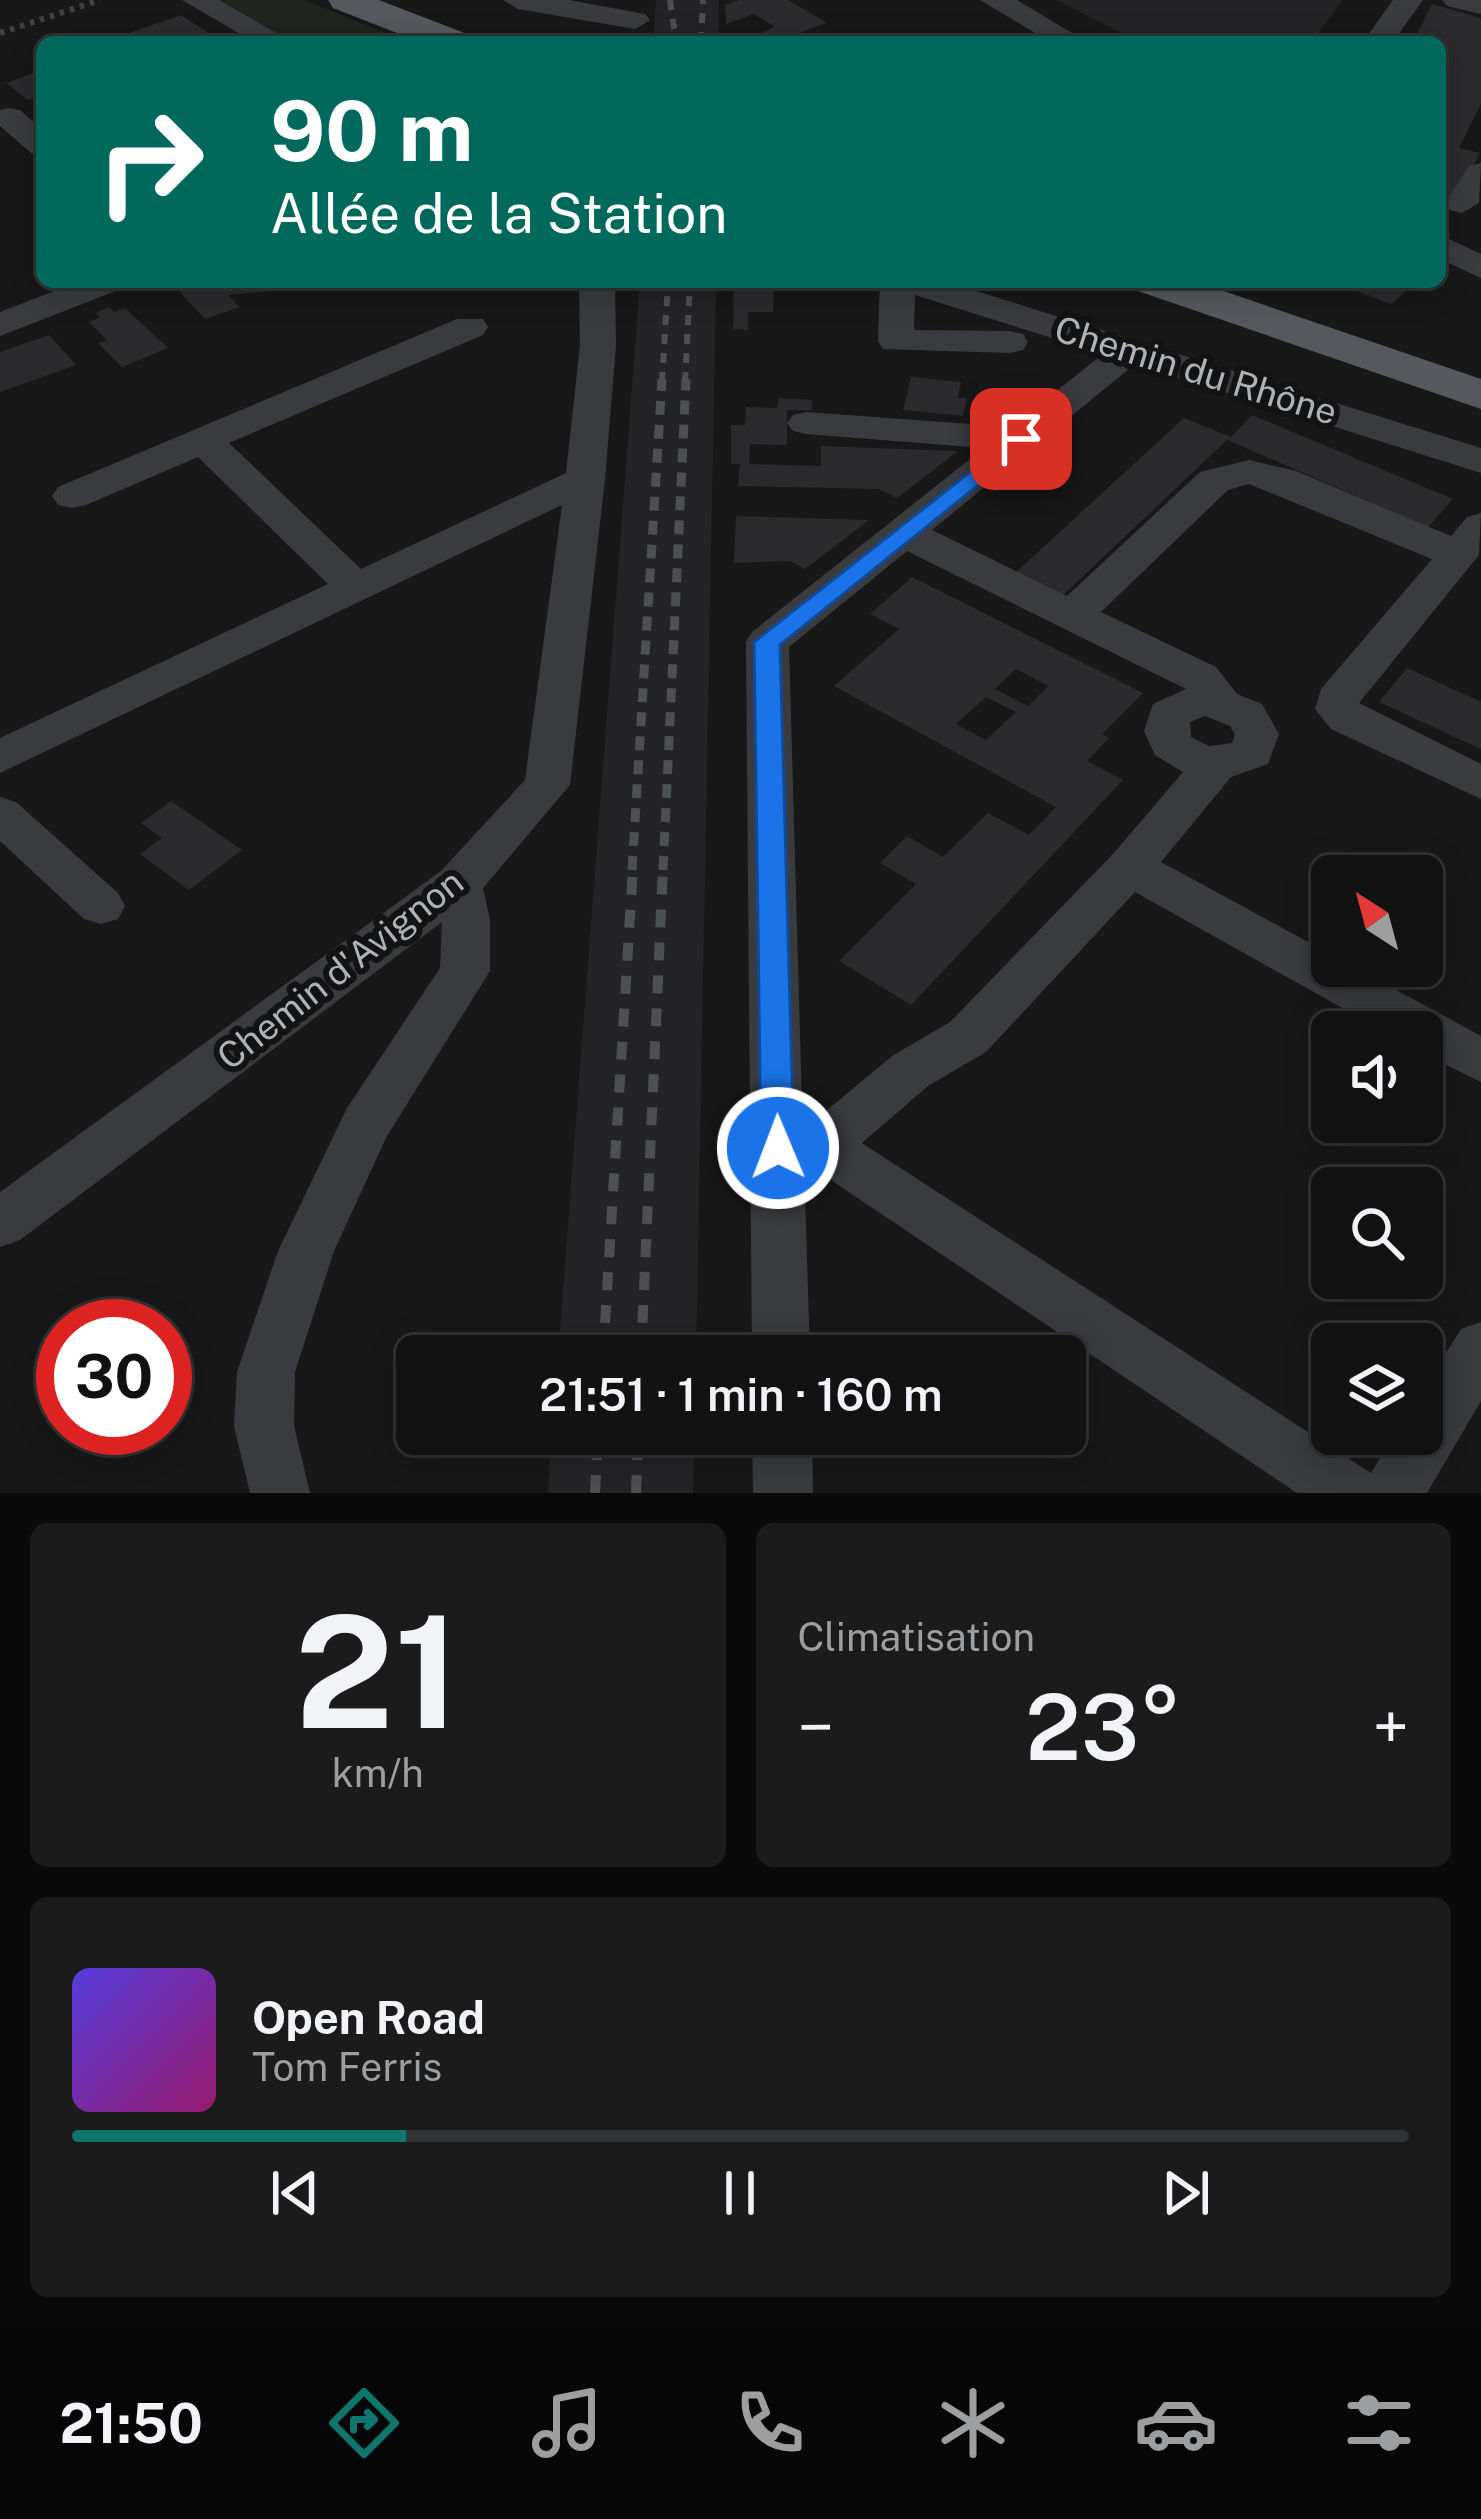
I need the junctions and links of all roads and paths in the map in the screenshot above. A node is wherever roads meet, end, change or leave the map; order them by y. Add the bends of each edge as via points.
1 (100, 0) edge
2 (197, 0) edge
3 (346, 0) edge
4 (518, 0) edge
5 (994, 0) edge
6 (1408, 0) edge
7 (1457, 0) edge
8 (1481, 5) edge
9 (627, 16) edge
10 (0, 33) edge
11 (266, 36) edge
12 (439, 36) edge
13 (1061, 36) edge
14 (1382, 36) edge
15 (9, 117) dead end
16 (36, 141) edge
17 (1481, 173) edge
18 (1462, 203) dead end
19 (1446, 248) edge
20 (1481, 268) edge
21 (94, 288) edge
22 (598, 288) edge
23 (898, 288) edge
24 (931, 288) edge
25 (1171, 288) edge
26 (0, 325) edge
27 (470, 327) dead end
28 (1010, 342) dead end
29 (1132, 349) junction
30 (1481, 395) edge
31 (806, 423) dead end
32 (1021, 439) junction
33 (204, 441) junction
34 (1481, 460) edge
35 (585, 478) junction
36 (71, 496) dead end
37 (904, 532) junction
38 (1470, 540) edge
39 (356, 588) junction
40 (1073, 614) junction
41 (0, 757) edge
42 (1481, 783) edge
43 (0, 814) edge
44 (1130, 867) junction
45 (458, 884) junction
46 (101, 906) dead end
47 (1481, 1060) edge
48 (800, 1131) junction
49 (0, 1222) edge
50 (783, 1335) edge
51 (1481, 1348) edge
52 (782, 1455) edge
53 (280, 1493) edge
54 (783, 1493) edge
55 (1349, 1493) edge
56 (1393, 1493) edge

1 - 10 path
2 - 11 street
3 - 12 main road
4 - 9 street
5 - 13 street
6 - 14 street
7 - 8 street
15 - 16 street
17 - 18 street
19 - 20 street
21 - 26 street
22 - 35 street, Chemin d'Avignon
23 - 28 street via 896,341
24 - 29 street, Chemin du Rhône
25 - 30 main road
27 - 33 street
29 - 32 street
29 - 34 street, Chemin du Rhône
31 - 32 street
32 - 37 street
33 - 36 street
33 - 39 street
35 - 39 street
35 - 45 street, Chemin d'Avignon via 548,785
37 - 40 street
37 - 48 street via 767,642
38 - 40 street via 1249,472 1214,481
38 - 42 street via 1337,709
39 - 41 street
40 - 44 street via 1201,678 1221,703 1178,708 1166,725 1185,756 1216,764
43 - 46 street
44 - 47 street
44 - 48 street via 968,1037
45 - 49 street, Chemin d'Avignon
45 - 53 street via 465,971 366,1124 306,1251 266,1372 264,1426
48 - 50 street
48 - 55 street
51 - 56 street
52 - 54 street

